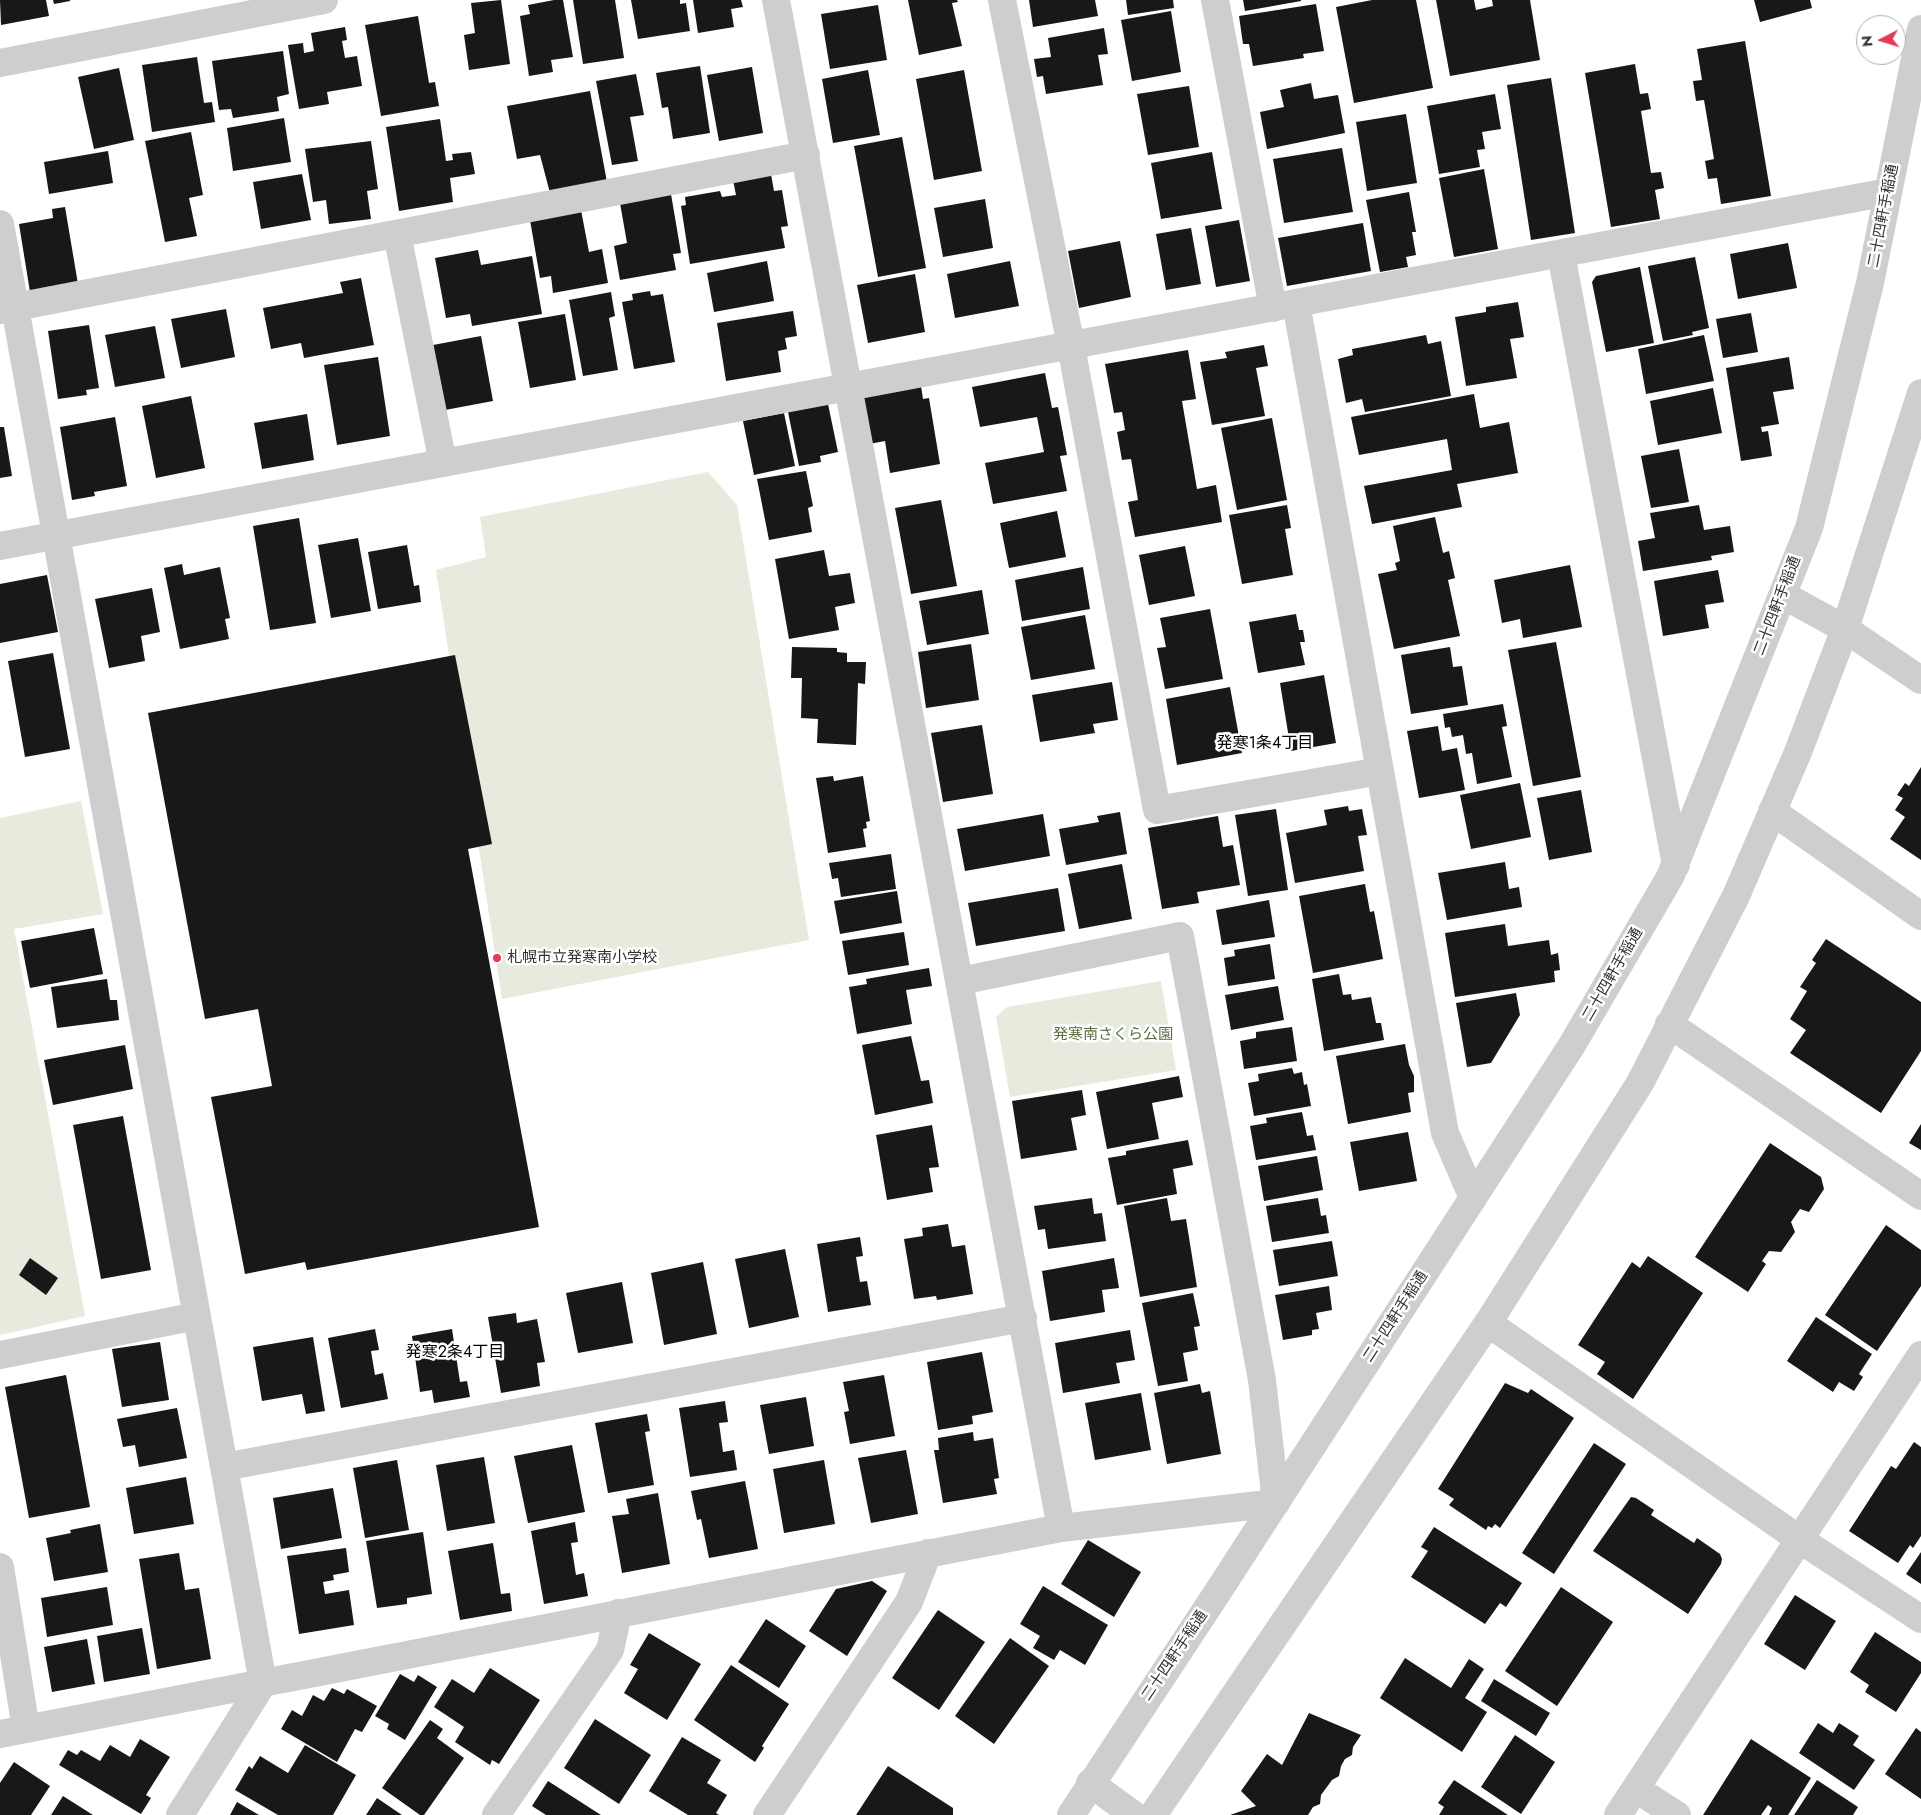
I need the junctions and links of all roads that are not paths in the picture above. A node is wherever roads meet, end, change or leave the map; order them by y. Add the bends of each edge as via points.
1 (324, 0) edge
2 (776, 0) edge
3 (1002, 0) edge
4 (1214, 0) edge
5 (1921, 29) edge
6 (0, 63) edge
7 (806, 155) junction
8 (1888, 192) junction
9 (0, 224) edge
10 (397, 234) junction
11 (1562, 254) junction
12 (1284, 306) junction
13 (8, 309) edge
14 (1071, 346) junction
15 (849, 387) junction
16 (1921, 393) edge
17 (443, 464) junction
18 (57, 536) junction
19 (0, 546) edge
20 (1782, 595) junction
21 (1846, 629) junction
22 (1921, 680) edge
23 (1380, 771) junction
24 (1772, 812) junction
25 (1676, 865) junction
26 (1921, 916) edge
27 (960, 981) junction
28 (1669, 1024) junction
29 (1921, 1196) edge
30 (1473, 1198) junction
31 (197, 1316) junction
32 (1023, 1318) junction
33 (1488, 1322) junction
34 (0, 1355) edge
35 (1921, 1355) edge
36 (224, 1467) junction
37 (1276, 1503) junction
38 (1061, 1528) junction
39 (1800, 1539) junction
40 (928, 1553) junction
41 (0, 1567) edge
42 (618, 1613) junction
43 (1921, 1619) edge
44 (263, 1683) junction
45 (13, 1732) edge
46 (1090, 1783) junction
47 (1636, 1789) junction
48 (180, 1815) edge
49 (496, 1815) edge
50 (767, 1815) edge
51 (1071, 1815) edge
52 (1134, 1815) edge
53 (1153, 1815) edge
54 (1618, 1815) edge
55 (1677, 1815) edge

1 - 6 street
2 - 7 street
3 - 14 street
4 - 12 street
5 - 8 street, 二十四軒手稲通
7 - 10 street
7 - 15 street
8 - 11 street
8 - 20 street, 二十四軒手稲通 via 1870,283 1809,528
9 - 13 street
10 - 13 street
10 - 17 street
11 - 12 street
11 - 25 street
12 - 14 street
12 - 23 street
13 - 18 street
14 - 15 street
14 - 23 street via 1157,810
15 - 17 street
15 - 27 street
16 - 21 street
17 - 18 street
18 - 19 street
18 - 31 street
20 - 21 street
20 - 25 street, 二十四軒手稲通
21 - 22 street
21 - 24 street
23 - 30 street via 1445,1133
24 - 26 street
24 - 28 street via 1736,896
25 - 30 street, 二十四軒手稲通 via 1572,1045
27 - 32 street
27 - 37 street via 1180,936 1262,1380
28 - 29 street
28 - 33 street via 1640,1083
30 - 37 street, 二十四軒手稲通
31 - 34 street
31 - 36 street
32 - 36 street
32 - 38 street
33 - 39 street
33 - 53 street
35 - 39 street
36 - 44 street
37 - 38 street
37 - 46 street, 二十四軒手稲通
38 - 40 street
39 - 43 street
39 - 47 street
40 - 42 street
40 - 50 street via 909,1602
41 - 45 street
42 - 44 street
42 - 49 street via 610,1650
44 - 45 street
44 - 48 street
46 - 51 street, 二十四軒手稲通
46 - 52 street
47 - 54 street
47 - 55 street

